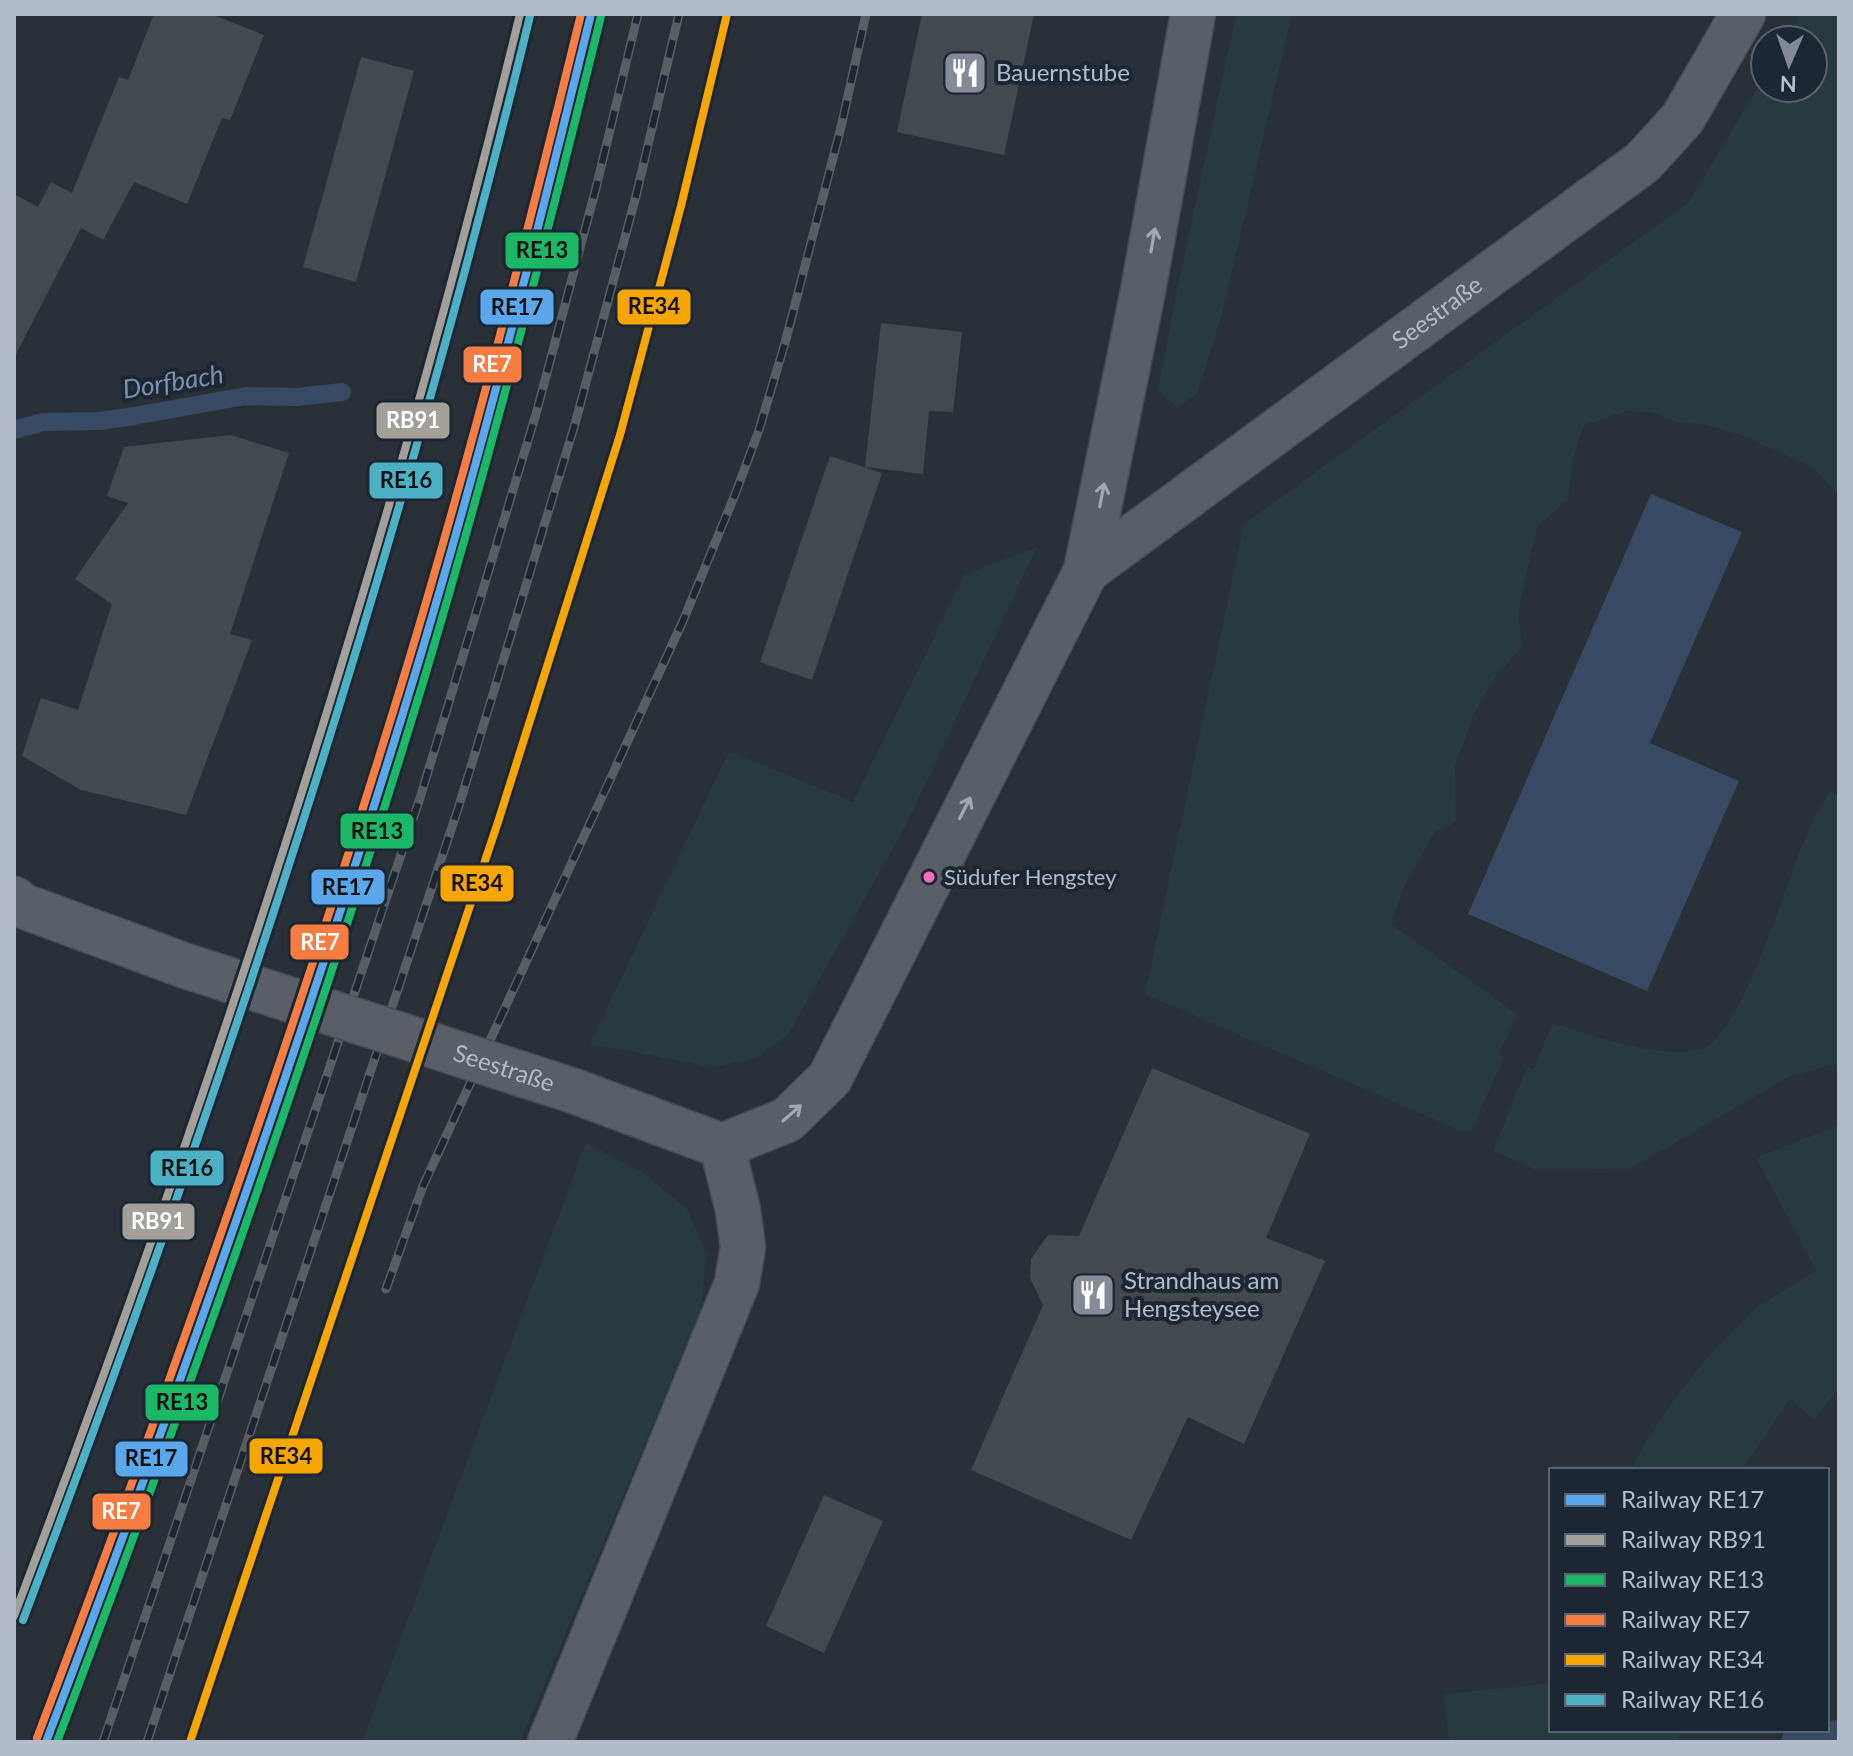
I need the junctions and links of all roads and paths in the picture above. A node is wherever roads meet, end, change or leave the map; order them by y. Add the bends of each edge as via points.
1 (1193, 14) edge
2 (1743, 14) edge
3 (1086, 571) junction
4 (14, 899) edge
5 (722, 1146) junction
6 (550, 1742) edge

3 -> 1 street, Seestraße
2 - 3 street, Seestraße via 1683,118 1643,162
5 -> 3 street, Seestraße via 787,1120 830,1078
4 - 5 street, Seestraße, bridge via 186,966 574,1091
5 - 6 street via 743,1247 737,1283

